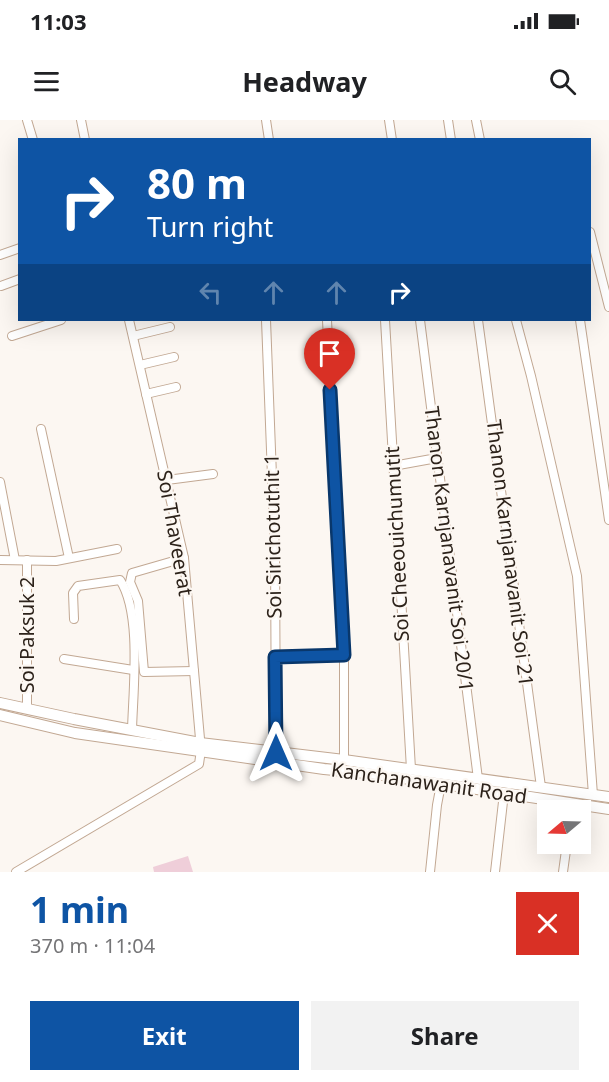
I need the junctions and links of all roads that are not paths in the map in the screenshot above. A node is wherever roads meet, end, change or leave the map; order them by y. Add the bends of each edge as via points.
1 (27, 120) edge
2 (81, 120) edge
3 (266, 120) edge
4 (389, 120) edge
5 (448, 120) edge
6 (476, 120) edge
7 (32, 138) edge
8 (85, 138) edge
9 (269, 138) edge
10 (392, 138) edge
11 (451, 138) edge
12 (480, 138) edge
13 (591, 236) edge
14 (18, 249) edge
15 (0, 255) edge
16 (18, 280) edge
17 (1, 286) edge
18 (609, 307) edge
19 (58, 321) edge
20 (129, 321) edge
21 (266, 321) edge
22 (327, 321) edge
23 (385, 321) edge
24 (420, 321) edge
25 (478, 321) edge
26 (516, 321) edge
27 (580, 321) edge
28 (170, 327) dead end
29 (12, 336) dead end
30 (133, 336) junction
31 (174, 357) dead end
32 (140, 365) junction
33 (176, 387) dead end
34 (146, 394) junction
35 (42, 429) dead end
36 (437, 458) junction
37 (393, 466) junction
38 (213, 474) dead end
39 (166, 480) junction
40 (0, 482) edge
41 (609, 519) edge
42 (117, 549) dead end
43 (69, 558) junction
44 (184, 558) junction
45 (0, 560) edge
46 (15, 560) junction
47 (27, 560) junction
48 (74, 618) dead end
49 (344, 655) junction
50 (275, 657) junction
51 (64, 659) dead end
52 (133, 670) junction
53 (194, 671) junction
54 (0, 703) edge
55 (27, 709) junction
56 (0, 715) edge
57 (132, 730) junction
58 (201, 746) junction
59 (276, 753) junction
60 (344, 760) junction
61 (411, 769) junction
62 (478, 778) junction
63 (441, 784) junction
64 (504, 787) junction
65 (540, 787) junction
66 (593, 795) junction
67 (609, 797) edge
68 (563, 800) edge
69 (568, 800) edge
70 (578, 800) edge
71 (591, 806) edge
72 (609, 810) edge
73 (565, 854) edge
74 (16, 872) edge
75 (430, 872) edge
76 (495, 872) edge
77 (563, 872) edge

1 - 7 street
2 - 8 street
3 - 9 street
4 - 10 street
5 - 11 street
6 - 12 street
13 - 18 street
14 - 15 street
16 - 17 street
19 - 29 street
20 - 30 street, Soi Thaveerat
21 - 50 street, Soi Sirichotuthit 1
22 - 49 street
23 - 37 street, Soi Cheeouichumutit
24 - 36 street, Thanon Karnjanavanit Soi 20/1
25 - 65 street, Thanon Karnjanavanit Soi 21
26 - 66 street via 577,576
27 - 41 street
28 - 30 street
30 - 32 street, Soi Thaveerat
31 - 32 street
32 - 34 street, Soi Thaveerat
33 - 34 street
34 - 39 street, Soi Thaveerat
35 - 43 street
36 - 37 street
36 - 62 street, Thanon Karnjanavanit Soi 20/1
37 - 61 street, Soi Cheeouichumutit
38 - 39 street
39 - 44 street, Soi Thaveerat
40 - 46 street
42 - 43 street
43 - 47 street
44 - 53 street, Soi Thaveerat
44 - 53 street via 132,573 130,582 138,600 144,672
45 - 46 street
46 - 47 street
47 - 55 street, Soi Paksuk 2
48 - 52 street via 73,593 78,586 120,580 130,601
49 - 50 street
49 - 60 street
50 - 59 street, Soi Sirichotuthit 1
51 - 52 street
52 - 57 street
53 - 58 street, Soi Thaveerat
54 - 55 main road, Kanchanawanit Road
55 - 57 main road, Kanchanawanit Road
56 - 58 main road, Kanchanawanit Road via 75,733
57 - 58 main road, Kanchanawanit Road
58 - 59 main road, Kanchanawanit Road
58 - 63 main road, Kanchanawanit Road via 324,769
58 - 74 street via 199,764
59 - 60 main road, Kanchanawanit Road
60 - 61 main road, Kanchanawanit Road
61 - 62 main road, Kanchanawanit Road
62 - 64 main road, Kanchanawanit Road
63 - 64 main road, Kanchanawanit Road
63 - 75 street
64 - 65 main road, Kanchanawanit Road
64 - 68 main road, Kanchanawanit Road
64 - 76 street
65 - 69 main road, Kanchanawanit Road
66 - 67 main road, Kanchanawanit Road
66 - 70 main road, Kanchanawanit Road
71 - 72 main road, Kanchanawanit Road
73 - 77 street

